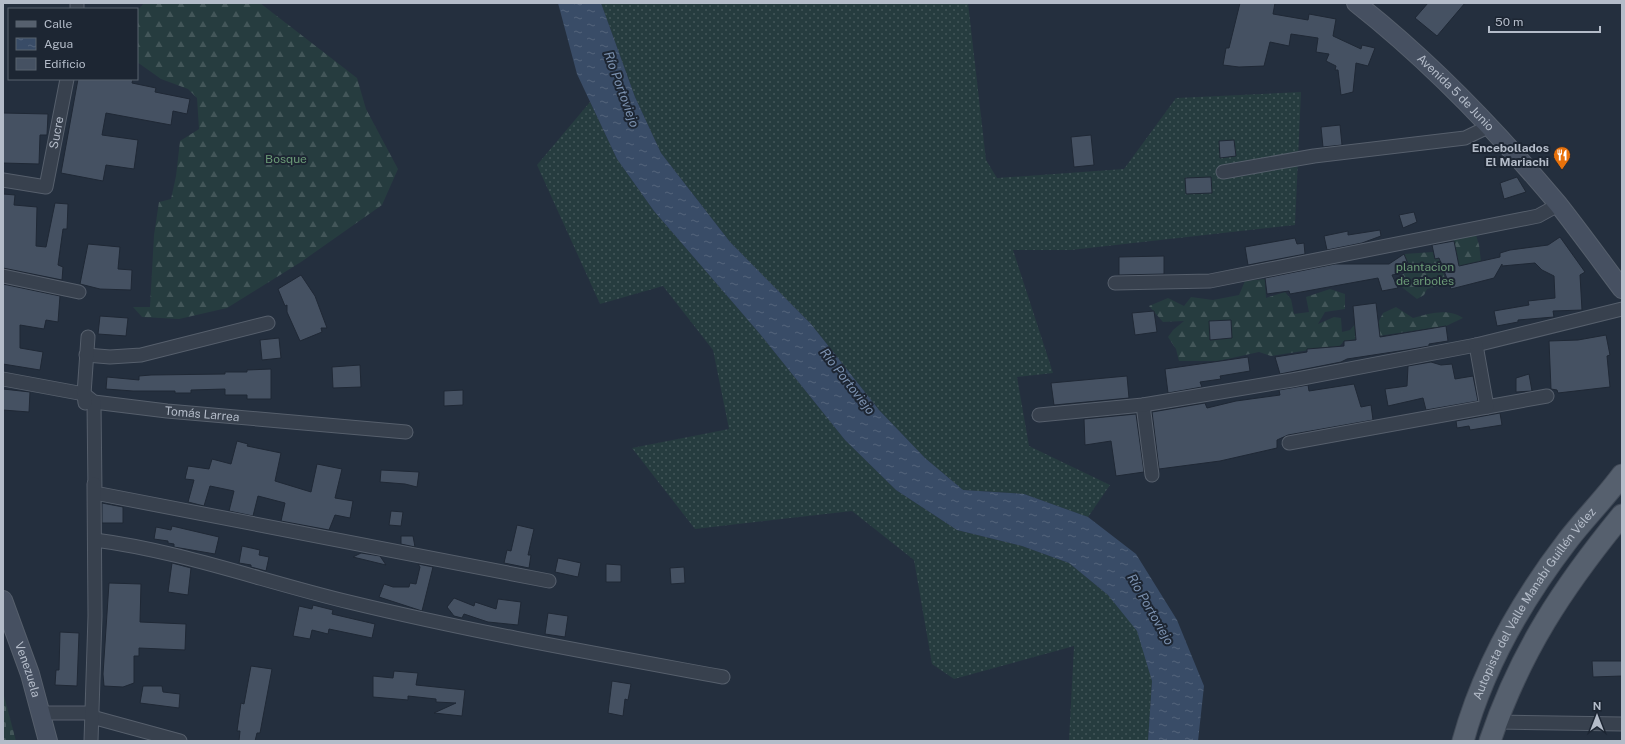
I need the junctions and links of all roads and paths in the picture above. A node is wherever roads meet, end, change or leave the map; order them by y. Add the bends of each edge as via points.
1 (1356, 3) edge
2 (67, 80) edge
3 (1490, 126) junction
4 (1223, 172) dead end
5 (3, 180) edge
6 (1558, 205) junction
7 (1591, 248) junction
8 (3, 276) edge
9 (1115, 282) dead end
10 (1622, 289) edge
11 (79, 292) dead end
12 (1622, 300) edge
13 (1622, 309) edge
14 (268, 323) dead end
15 (88, 337) dead end
16 (1476, 345) junction
17 (86, 355) junction
18 (3, 379) edge
19 (1547, 396) dead end
20 (89, 398) junction
21 (1143, 405) junction
22 (1487, 408) junction
23 (1039, 415) dead end
24 (406, 432) dead end
25 (1290, 443) dead end
26 (1152, 475) dead end
27 (1622, 475) edge
28 (95, 493) junction
29 (1622, 515) edge
30 (95, 540) junction
31 (549, 581) dead end
32 (3, 600) edge
33 (723, 677) dead end
34 (42, 713) junction
35 (92, 715) junction
36 (1622, 724) edge
37 (1494, 732) edge
38 (48, 741) edge
39 (91, 741) edge
40 (180, 741) edge
41 (1463, 741) edge

1 - 3 street, Avenida 5 de Junio via 1405,43
2 - 5 street, Sucre via 46,186
3 - 4 street via 1465,138 1314,156
3 - 6 street, Avenida 5 de Junio
6 - 7 street, Avenida 5 de Junio
6 - 9 street via 1538,216 1210,281
7 - 10 street
7 - 12 street
8 - 11 street
13 - 16 street
14 - 17 street via 141,355
15 - 17 street
16 - 21 street
16 - 22 street
17 - 20 street
18 - 20 street, Tomás Larrea
19 - 22 street
20 - 24 street, Tomás Larrea via 167,411
20 - 28 street
21 - 23 street
21 - 26 street
22 - 25 street
27 - 41 main road, Autopista del Valle Manabí Guillén Vélez via 1569,539 1509,629 1491,667
28 - 30 street
28 - 31 street
29 - 37 main road, Autopista del Valle Manabí Guillén Vélez via 1564,590 1540,627 1508,691
30 - 33 street via 132,545 349,602 463,627
30 - 35 street
32 - 34 street, Venezuela
34 - 35 street
34 - 38 street, Venezuela
35 - 39 street
35 - 40 street
36 - 37 street

